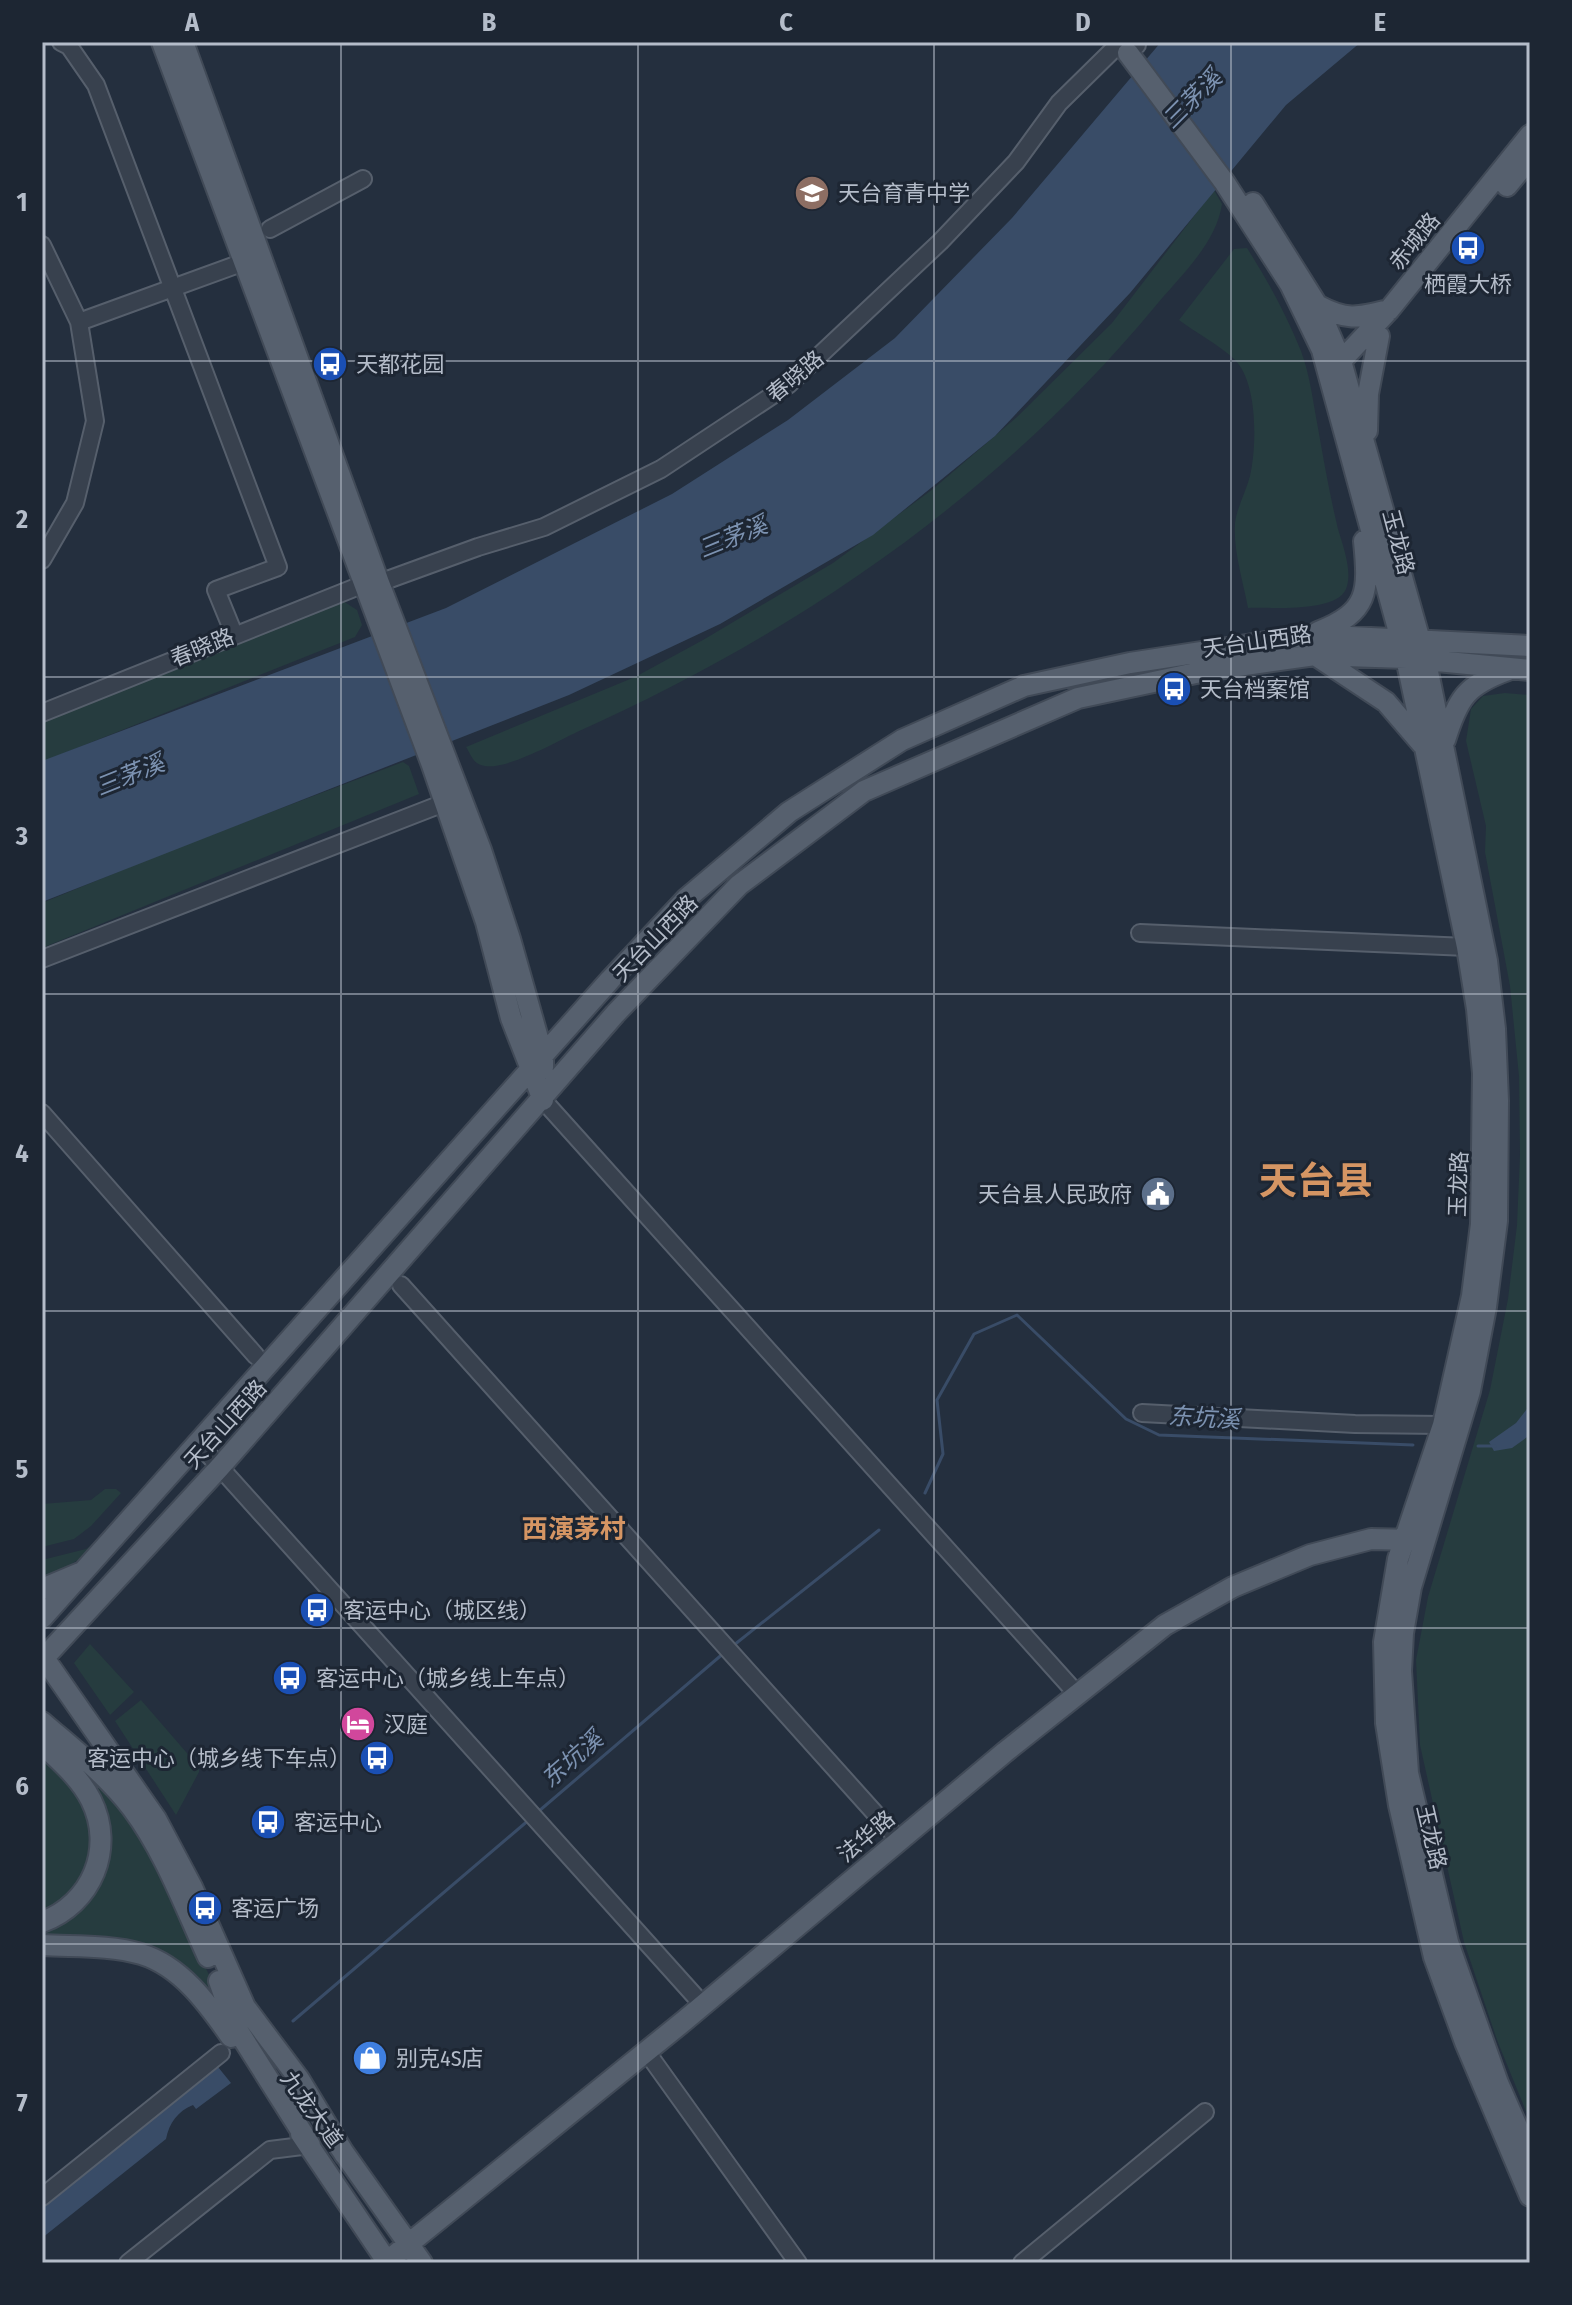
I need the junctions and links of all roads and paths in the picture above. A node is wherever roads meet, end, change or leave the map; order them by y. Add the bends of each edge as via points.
1 (61, 42) edge
2 (162, 42) edge
3 (183, 42) edge
4 (1127, 45) edge
5 (1530, 135) edge
6 (1530, 158) edge
7 (1228, 178) junction
8 (363, 179) dead end
9 (270, 229) dead end
10 (42, 245) edge
11 (252, 260) junction
12 (175, 288) junction
13 (1317, 305) junction
14 (1389, 310) junction
15 (79, 322) junction
16 (1379, 336) junction
17 (1335, 370) junction
18 (1367, 449) junction
19 (1359, 485) junction
20 (42, 560) edge
21 (371, 584) junction
22 (234, 634) junction
23 (1311, 635) junction
24 (1410, 640) junction
25 (1530, 646) edge
26 (1315, 655) junction
27 (1406, 658) junction
28 (1426, 662) junction
29 (1521, 670) edge
30 (42, 713) edge
31 (1435, 746) junction
32 (439, 763) junction
33 (854, 771) junction
34 (864, 791) junction
35 (444, 803) junction
36 (677, 908) junction
37 (697, 929) junction
38 (1140, 933) dead end
39 (1467, 947) junction
40 (42, 959) edge
41 (536, 1063) junction
42 (543, 1100) junction
43 (42, 1113) edge
44 (401, 1285) dead end
45 (256, 1356) dead end
46 (1142, 1413) dead end
47 (1443, 1425) junction
48 (199, 1444) junction
49 (220, 1467) junction
50 (1414, 1540) junction
51 (87, 1570) junction
52 (42, 1589) edge
53 (42, 1618) edge
54 (43, 1659) edge
55 (1077, 1694) junction
56 (42, 1722) edge
57 (42, 1744) edge
58 (899, 1840) junction
59 (42, 1922) edge
60 (42, 1945) edge
61 (219, 1981) junction
62 (702, 2004) junction
63 (646, 2051) junction
64 (221, 2053) dead end
65 (1205, 2112) dead end
66 (310, 2145) junction
67 (345, 2155) junction
68 (1530, 2156) edge
69 (45, 2190) edge
70 (1530, 2196) edge
71 (408, 2243) junction
72 (387, 2262) edge
73 (128, 2263) edge
74 (422, 2263) edge
75 (798, 2263) edge
76 (1022, 2263) edge

1 - 12 street via 96,85
2 - 11 main road
3 - 11 main road
4 - 7 main road
4 - 21 street, 春晓路 via 1059,103 1016,162 940,242 763,404 661,469 544,527
5 - 14 main road, 赤城路
6 - 16 main road, 赤城路
7 - 13 main road, 玉龙路 via 1270,227
7 - 17 main road, 玉龙路
8 - 9 street
10 - 15 street
11 - 12 street
11 - 21 main road
12 - 15 street
12 - 22 street via 278,567 216,590
13 - 14 main road via 1340,317
13 - 17 main road, 玉龙路
14 - 17 main road, 赤城路
15 - 20 street via 95,421 75,503
16 - 17 main road, 赤城路
16 - 18 main road via 1368,394
17 - 18 main road, 玉龙路
17 - 19 main road, 玉龙路
18 - 24 main road, 玉龙路
19 - 23 main road via 1366,587 1358,606 1342,622
19 - 24 main road, 玉龙路
21 - 22 street, 春晓路
21 - 32 main road
22 - 30 street, 春晓路
23 - 24 main road, 天台山西路
23 - 33 main road, 天台山西路 via 1130,663 1024,686 902,740
24 - 25 main road, 天台山西路
24 - 27 main road, 玉龙路
24 - 28 main road, 玉龙路
26 - 27 main road, 天台山西路
26 - 31 main road via 1386,702
26 - 34 main road, 天台山西路 via 1078,698
27 - 28 main road, 天台山西路
27 - 31 main road, 玉龙路
28 - 29 main road, 天台山西路
28 - 31 main road, 玉龙路
29 - 31 main road via 1484,681 1462,697
31 - 39 main road, 玉龙路
31 - 50 main road, 玉龙路 via 1487,961 1500,1158 1486,1307 1470,1391
32 - 35 main road
32 - 41 main road via 481,850 510,939
33 - 34 main road
33 - 36 main road, 天台山西路 via 789,812
34 - 37 main road, 天台山西路 via 739,885
35 - 40 street
35 - 41 main road via 486,922 511,1018
36 - 37 main road
36 - 41 main road, 天台山西路
37 - 42 main road, 天台山西路 via 615,1014
38 - 39 street
39 - 47 main road, 玉龙路 via 1483,1073 1481,1224 1472,1296
41 - 42 main road
41 - 48 main road, 天台山西路
42 - 49 main road, 天台山西路
42 - 55 street
43 - 45 street
44 - 58 street
46 - 47 street
47 - 50 main road, 玉龙路
48 - 49 street
48 - 51 main road, 天台山西路
49 - 54 main road, 天台山西路
49 - 62 street
50 - 55 main road, 法华路 via 1350,1542 1233,1587 1165,1625
50 - 68 main road, 玉龙路 via 1401,1671 1408,1773 1448,1942
50 - 70 main road, 玉龙路 via 1398,1559 1384,1642 1386,1723 1399,1805 1434,1957
51 - 52 main road
51 - 53 main road, 天台山西路
54 - 67 main road via 156,1819 245,2007 299,2079
55 - 58 main road, 法华路
56 - 61 main road via 131,1807 150,1835
57 - 59 main road via 77,1779 100,1829 98,1863 82,1896
58 - 62 main road, 法华路
60 - 66 main road, 九龙大道 via 143,1955 192,1986
61 - 66 main road via 235,2026
61 - 67 main road
62 - 63 main road, 法华路
63 - 71 main road, 法华路
63 - 75 street
64 - 69 street
65 - 76 street
66 - 72 main road, 九龙大道
66 - 73 street via 270,2150
67 - 71 main road, 九龙大道
71 - 72 main road, 法华路
71 - 74 main road, 九龙大道

